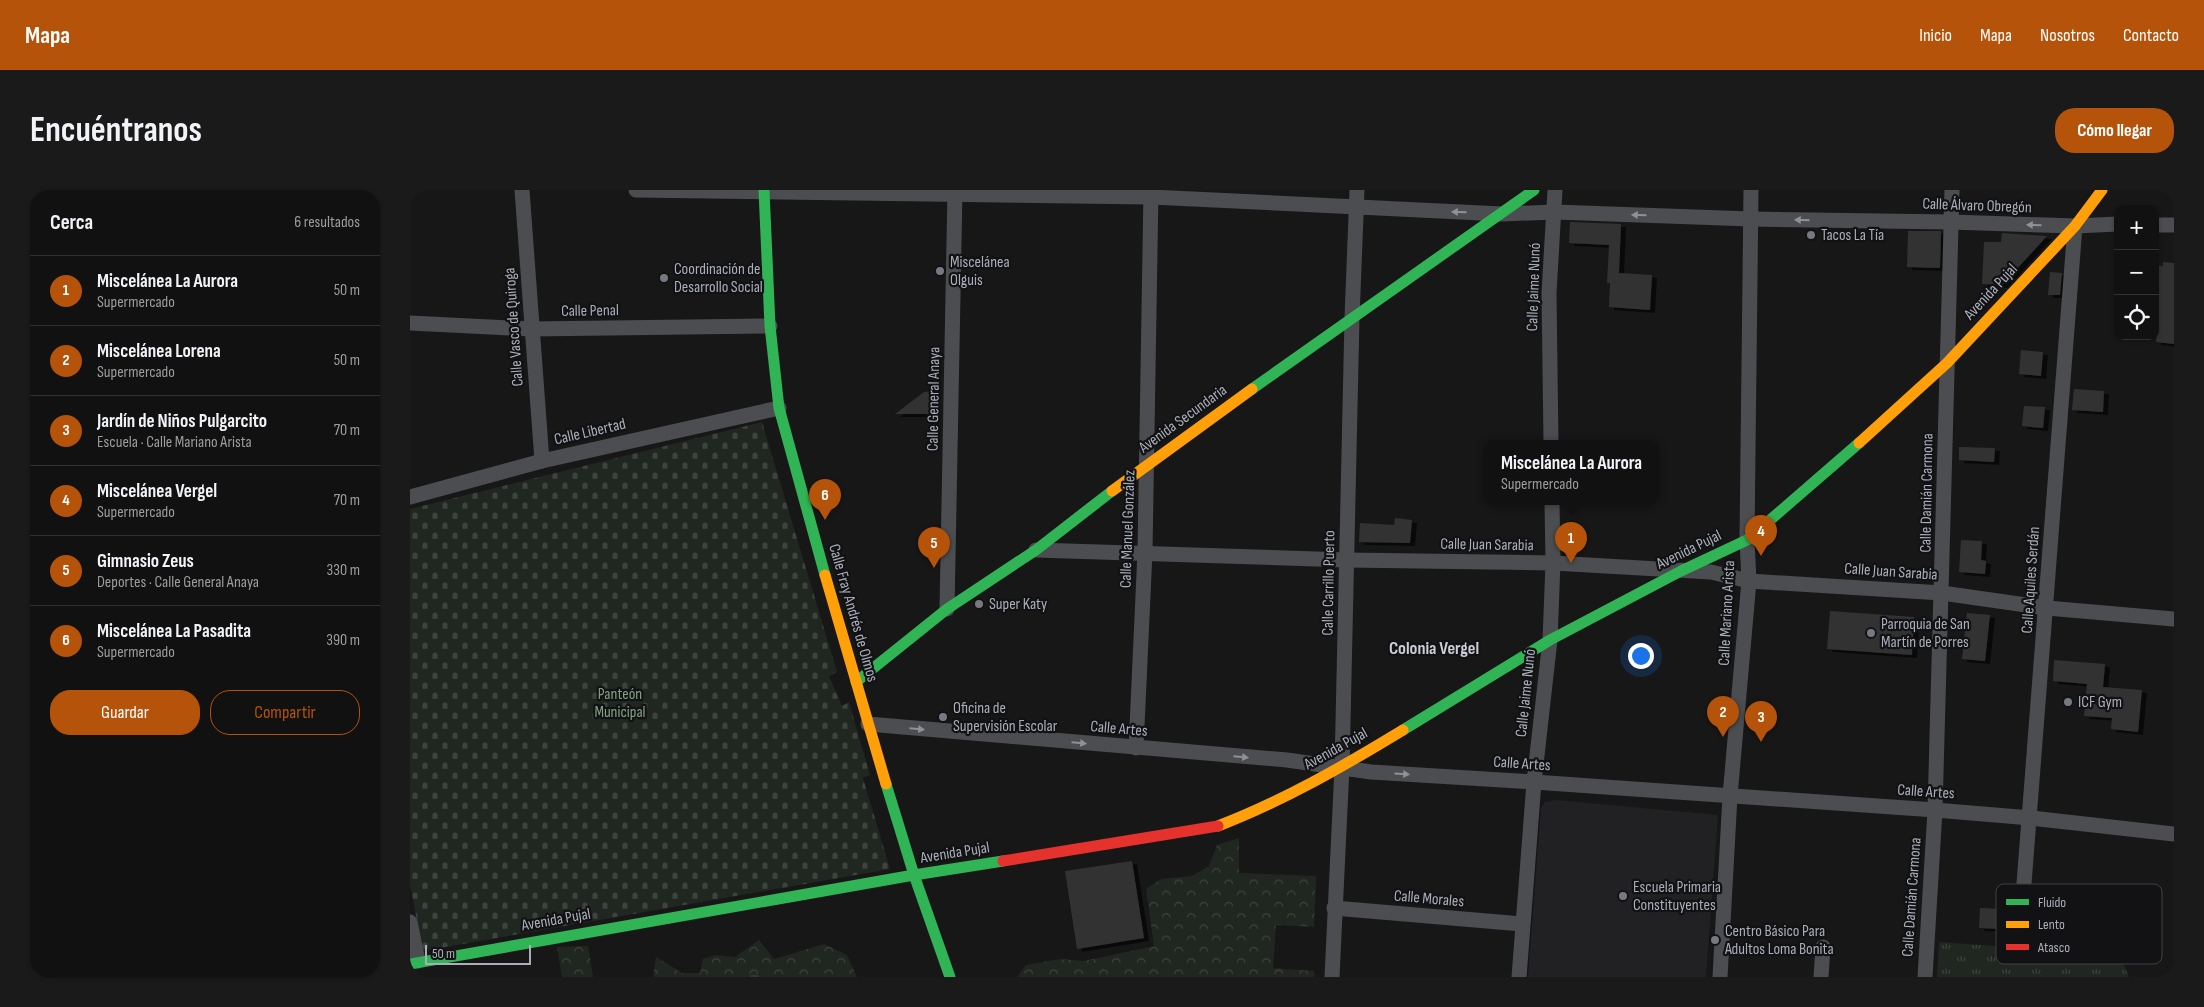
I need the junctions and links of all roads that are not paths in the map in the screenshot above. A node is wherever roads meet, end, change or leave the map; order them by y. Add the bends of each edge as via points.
1 (522, 190) edge
2 (636, 190) edge
3 (1357, 190) edge
4 (1534, 190) edge
5 (1555, 190) edge
6 (1752, 190) edge
7 (1952, 190) edge
8 (2102, 190) edge
9 (764, 191) edge
10 (955, 191) edge
11 (1151, 193) edge
12 (1356, 207) junction
13 (1555, 212) junction
14 (1502, 214) junction
15 (1751, 219) junction
16 (1950, 222) junction
17 (2114, 224) edge
18 (2159, 225) edge
19 (2174, 225) edge
20 (2074, 226) junction
21 (1352, 318) junction
22 (410, 323) edge
23 (770, 326) junction
24 (531, 329) junction
25 (1948, 363) junction
26 (779, 408) junction
27 (1551, 440) edge
28 (542, 461) junction
29 (1147, 464) junction
30 (410, 497) edge
31 (1552, 505) edge
32 (1747, 540) junction
33 (1036, 550) junction
34 (1145, 552) junction
35 (1347, 560) junction
36 (1553, 563) junction
37 (1681, 571) junction
38 (1749, 581) junction
39 (1942, 593) junction
40 (2047, 608) junction
41 (947, 609) junction
42 (2174, 619) edge
43 (1550, 640) junction
44 (856, 682) junction
45 (868, 724) junction
46 (1136, 748) junction
47 (1342, 767) junction
48 (1534, 782) junction
49 (1730, 796) junction
50 (1935, 810) junction
51 (2031, 818) junction
52 (2174, 834) edge
53 (914, 875) junction
54 (2025, 884) edge
55 (1334, 908) junction
56 (410, 922) edge
57 (1522, 924) junction
58 (1823, 947) dead end
59 (414, 962) edge
60 (950, 977) edge
61 (1332, 977) edge
62 (1519, 977) edge
63 (1720, 977) edge
64 (1821, 977) edge
65 (1925, 977) edge

1 - 24 street, Calle Vasco de Quiroga
2 - 9 street, Calle Álvaro Obregón
3 - 12 street, Calle Carrillo Puerto
4 - 14 street, Avenida Secundaria
5 - 13 street, Calle Jaime Nunó
6 - 15 street, Calle Mariano Arista
7 - 16 street, Calle Damián Carmona
8 - 20 street, Avenida Pujal
9 - 10 street, Calle Álvaro Obregón
9 - 23 street, Calle Fray Andrés de Olmos
10 - 11 street, Calle Álvaro Obregón
10 - 41 street, Calle General Anaya
11 - 12 street, Calle Álvaro Obregón
11 - 29 street, Calle Manuel González
14 -> 12 street, Calle Álvaro Obregón
12 - 21 street, Calle Carrillo Puerto
13 - 14 street, Calle Álvaro Obregón
15 -> 13 street, Calle Álvaro Obregón
13 - 27 street, Calle Jaime Nunó via 1549,293
14 - 21 street, Avenida Secundaria
16 -> 15 street, Calle Álvaro Obregón
15 - 32 street, Calle Mariano Arista
20 -> 16 street, Calle Álvaro Obregón
16 - 25 street, Calle Damián Carmona
17 - 20 street, Calle Álvaro Obregón
18 - 19 street
20 - 25 street, Avenida Pujal
20 - 40 street, Calle Aquiles Serdán
21 - 29 street, Avenida Secundaria
21 - 35 street, Calle Carrillo Puerto
22 - 24 street, Calle Penal
23 - 24 street, Calle Penal
23 - 26 street, Calle Fray Andrés de Olmos
24 - 28 street, Calle Vasco de Quiroga
25 - 32 street, Avenida Pujal via 1824,476
25 - 39 street, Calle Damián Carmona
26 - 28 street, Calle Libertad
26 - 44 street, Calle Fray Andrés de Olmos
28 - 30 street, Calle Libertad
29 - 33 street, Avenida Secundaria
29 - 34 street, Calle Manuel González
31 - 36 street, Calle Jaime Nunó
32 - 37 street, Avenida Pujal
32 - 38 street, Calle Mariano Arista
33 - 34 street, Calle Juan Sarabia
33 - 41 street, Avenida Secundaria
34 - 35 street, Calle Juan Sarabia
34 - 46 street, Calle Manuel González
35 - 36 street, Calle Juan Sarabia
35 - 47 street, Calle Carrillo Puerto
36 - 37 street, Calle Juan Sarabia
36 - 43 street, Calle Jaime Nunó
37 - 38 street, Calle Juan Sarabia via 1711,572
37 - 43 street, Avenida Pujal
38 - 39 street, Calle Juan Sarabia
38 - 49 street, Calle Mariano Arista
39 - 40 street, Calle Juan Sarabia
39 - 50 street, Calle Damián Carmona
40 - 42 street, Calle Juan Sarabia
40 - 51 street, Calle Aquiles Serdán
41 - 44 street, Avenida Secundaria
43 - 47 street, Avenida Pujal
43 - 48 street, Calle Jaime Nunó
44 - 45 street, Calle Fray Andrés de Olmos
45 -> 46 street, Calle Artes
45 - 53 street, Calle Fray Andrés de Olmos
46 -> 47 street, Calle Artes
47 -> 48 street, Calle Artes via 1372,772
47 - 53 street, Avenida Pujal via 1211,829
47 - 55 street, Calle Carrillo Puerto
48 - 49 street, Calle Artes
48 - 57 street, Calle Jaime Nunó
49 - 50 street, Calle Artes
49 - 63 street, Calle Mariano Arista
50 - 51 street, Calle Artes
50 - 65 street, Calle Damián Carmona
51 - 52 street, Calle Artes
51 - 54 street, Calle Aquiles Serdán
53 - 59 street, Avenida Pujal
53 - 60 street, Calle Fray Andrés de Olmos
55 - 57 street, Calle Morales
55 - 61 street, Calle Carrillo Puerto
56 - 59 street
57 - 62 street, Calle Jaime Nunó
58 - 64 street

